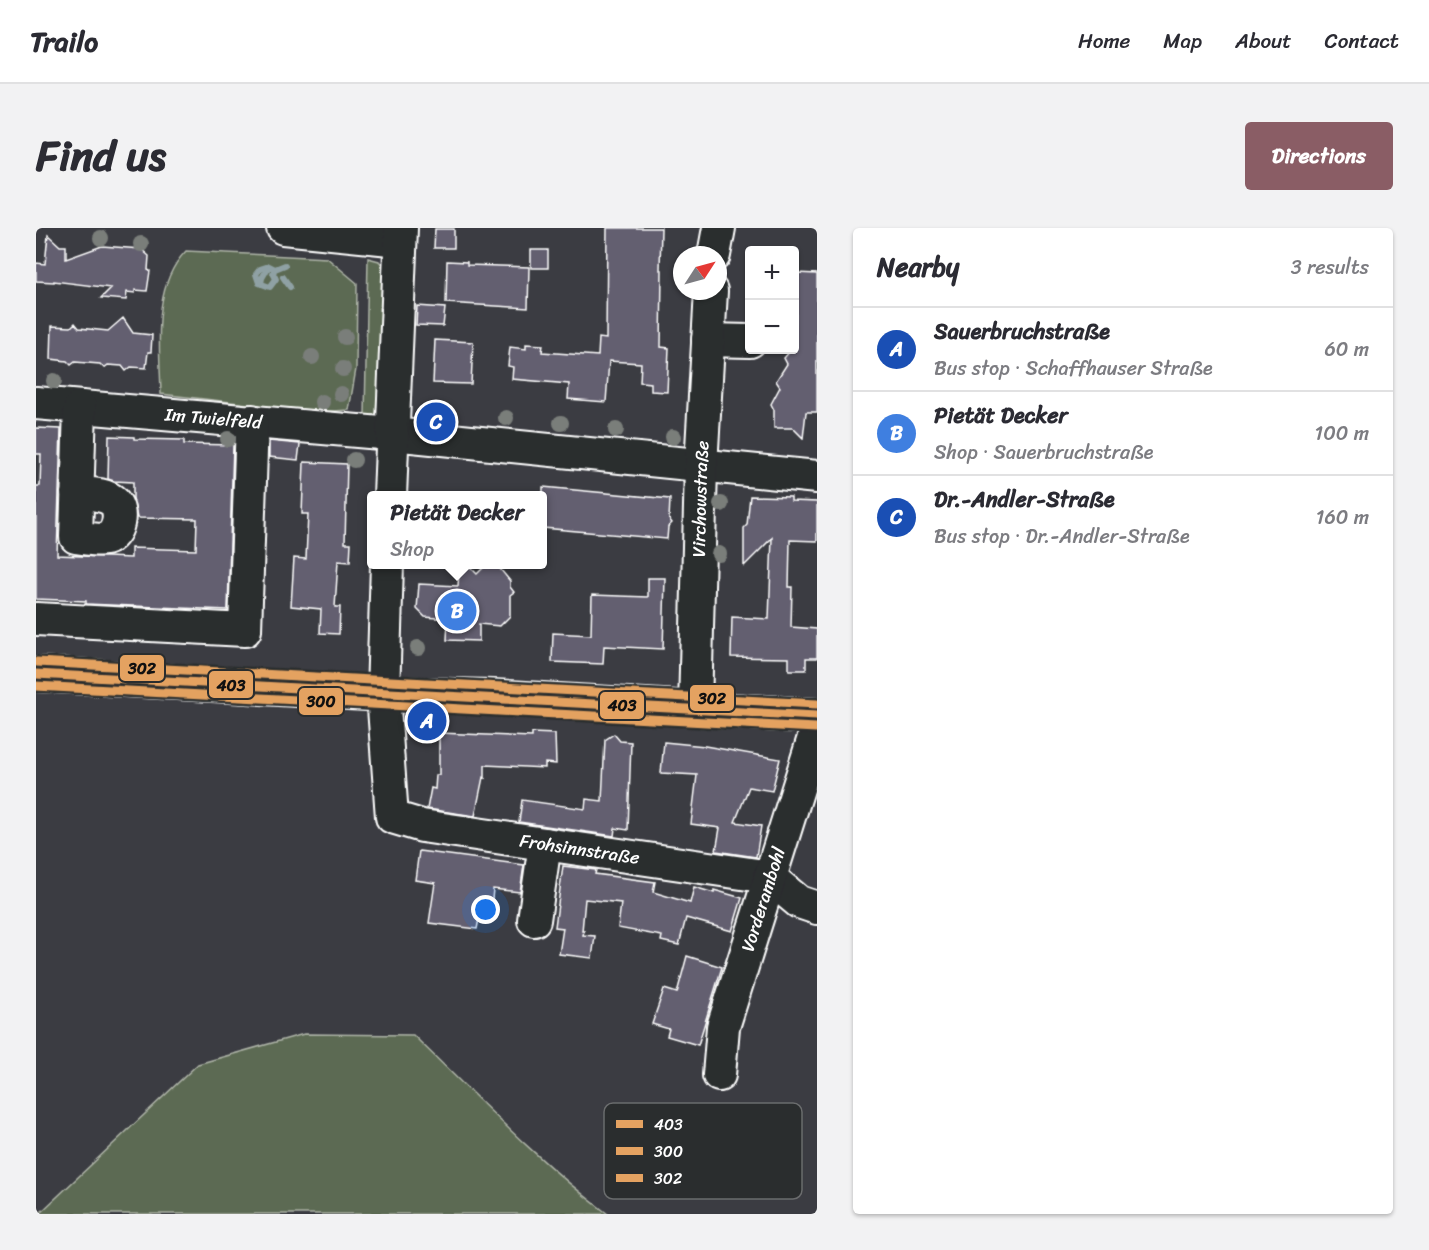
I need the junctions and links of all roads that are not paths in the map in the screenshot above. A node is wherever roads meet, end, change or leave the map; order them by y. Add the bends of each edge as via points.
1 (283, 228) edge
2 (719, 228) edge
3 (400, 234) edge
4 (716, 246) edge
5 (710, 300) edge
6 (708, 340) junction
7 (745, 341) edge
8 (36, 403) edge
9 (80, 406) junction
10 (252, 421) junction
11 (392, 434) junction
12 (700, 466) junction
13 (817, 477) edge
14 (390, 491) edge
15 (77, 493) dead end
16 (387, 569) edge
17 (36, 619) edge
18 (36, 674) edge
19 (383, 694) junction
20 (695, 709) junction
21 (817, 716) edge
22 (817, 728) edge
23 (545, 844) junction
24 (769, 877) junction
25 (817, 908) edge
26 (534, 920) dead end
27 (719, 1075) dead end

1 - 3 street
2 - 4 street
3 - 11 street
5 - 6 street, Virchowstraße
6 - 7 street
6 - 12 street, Virchowstraße
8 - 9 street, Im Twielfeld
9 - 10 street, Im Twielfeld
9 - 15 street
10 - 11 street, Im Twielfeld
10 - 17 street via 244,630
11 - 12 street, Im Twielfeld
11 - 14 street
12 - 13 street, Im Twielfeld
12 - 20 street, Virchowstraße
16 - 19 street
18 - 19 main road
19 - 20 main road via 493,696
19 - 23 street, Frohsinnstraße via 392,817 422,826
20 - 21 main road
22 - 24 street, Vorderambohl
23 - 24 street, Frohsinnstraße
23 - 26 street
24 - 25 street via 799,902
24 - 27 street, Vorderambohl via 723,1027

